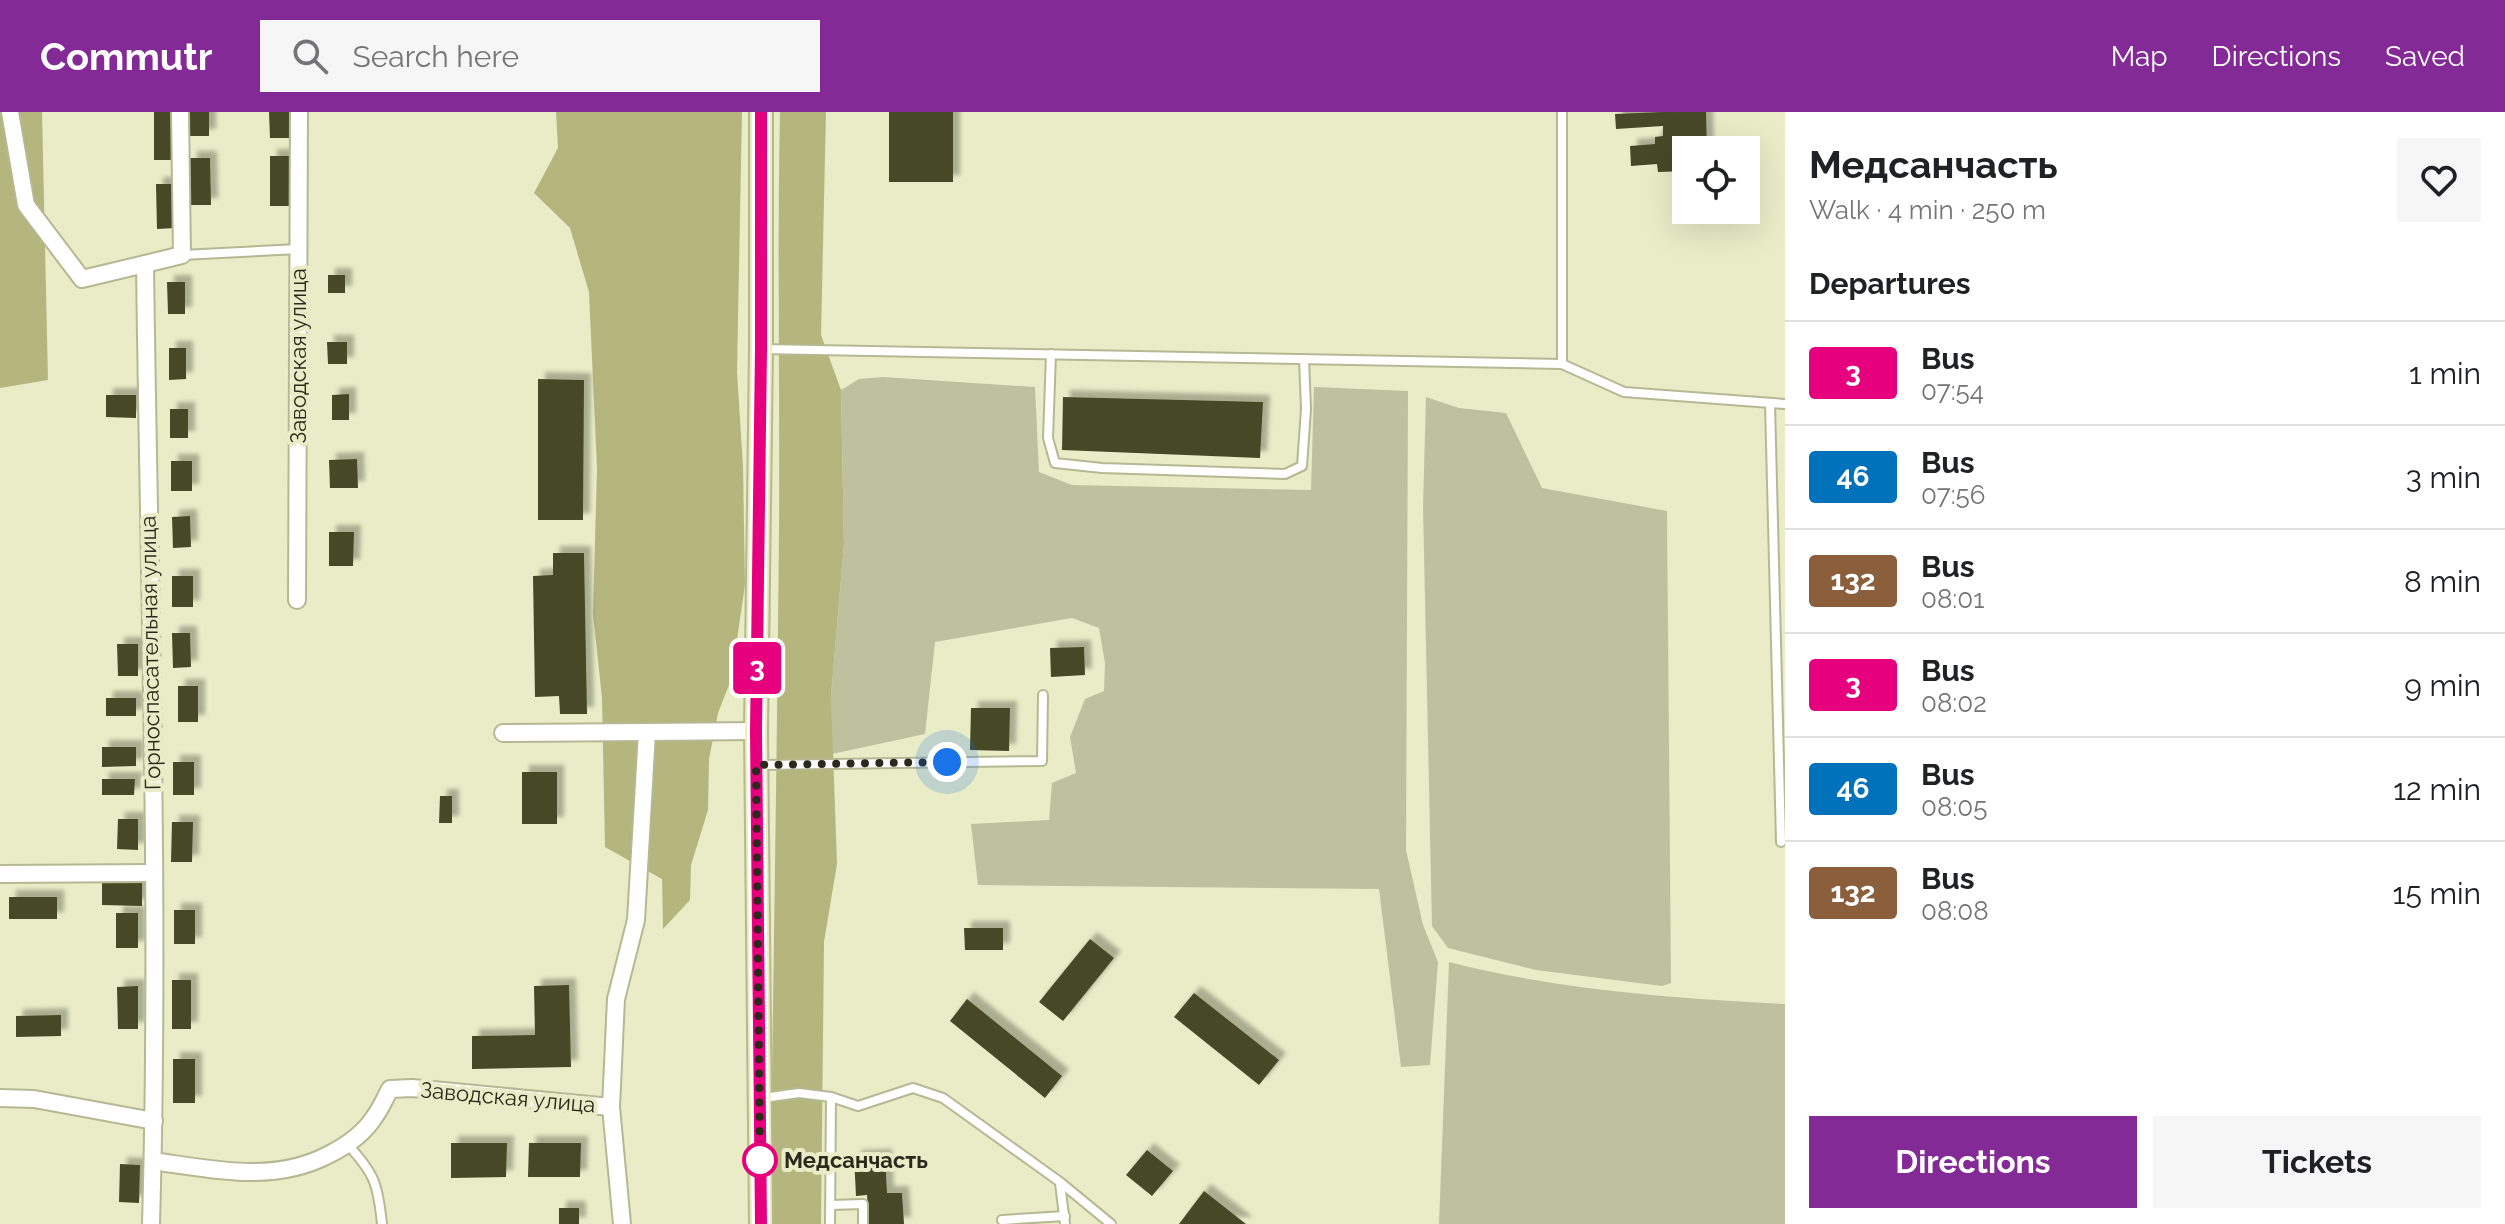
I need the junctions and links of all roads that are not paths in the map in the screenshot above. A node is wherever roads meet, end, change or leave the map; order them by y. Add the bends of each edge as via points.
1 (10, 112) edge
2 (180, 112) edge
3 (299, 112) edge
4 (761, 112) edge
5 (1562, 112) edge
6 (299, 249) junction
7 (182, 255) junction
8 (145, 264) junction
9 (761, 349) junction
10 (1051, 354) junction
11 (1304, 359) junction
12 (1562, 364) junction
13 (1770, 403) junction
14 (1785, 404) edge
15 (297, 600) dead end
16 (1043, 695) dead end
17 (756, 731) junction
18 (647, 732) junction
19 (503, 733) dead end
20 (756, 765) junction
21 (1781, 842) dead end
22 (153, 873) junction
23 (0, 874) edge
24 (831, 1097) junction
25 (0, 1098) edge
26 (758, 1098) junction
27 (611, 1107) junction
28 (154, 1121) junction
29 (348, 1145) junction
30 (153, 1161) junction
31 (1060, 1182) junction
32 (831, 1205) junction
33 (1002, 1220) dead end
34 (1065, 1220) edge
35 (151, 1224) edge
36 (382, 1224) edge
37 (622, 1224) edge
38 (761, 1224) edge
39 (830, 1224) edge
40 (863, 1224) edge
41 (1111, 1224) edge

1 - 8 street via 26,205 82,279
2 - 7 street
3 - 6 street, Заводская улица
4 - 9 street
5 - 12 lane
6 - 7 lane
6 - 15 street, Заводская улица
7 - 8 street
8 - 22 street, Горноспасательная улица
9 - 10 lane
9 - 17 street
10 - 11 lane
10 - 11 lane via 1048,438 1055,463 1285,474 1302,466
11 - 12 lane
12 - 13 lane via 1624,392
13 - 14 lane
13 - 21 lane
16 - 20 lane via 1042,761
17 - 18 street
17 - 20 street
18 - 19 street
18 - 27 street, Заводская улица via 636,920 616,999
20 - 26 street
22 - 23 street
22 - 28 street, Горноспасательная улица
24 - 26 lane via 799,1093
24 - 31 lane via 858,1106 913,1088 943,1098
24 - 32 lane
25 - 28 street via 34,1099
26 - 38 street
27 - 29 street, Заводская улица via 390,1089 374,1118
27 - 37 street, Заводская улица
28 - 30 street, Горноспасательная улица
29 - 30 street, Заводская улица via 312,1163 270,1173
29 - 36 lane via 369,1167
30 - 35 street, Горноспасательная улица
31 - 34 lane
31 - 41 lane
32 - 39 lane
32 - 40 lane via 863,1204
33 - 34 lane

